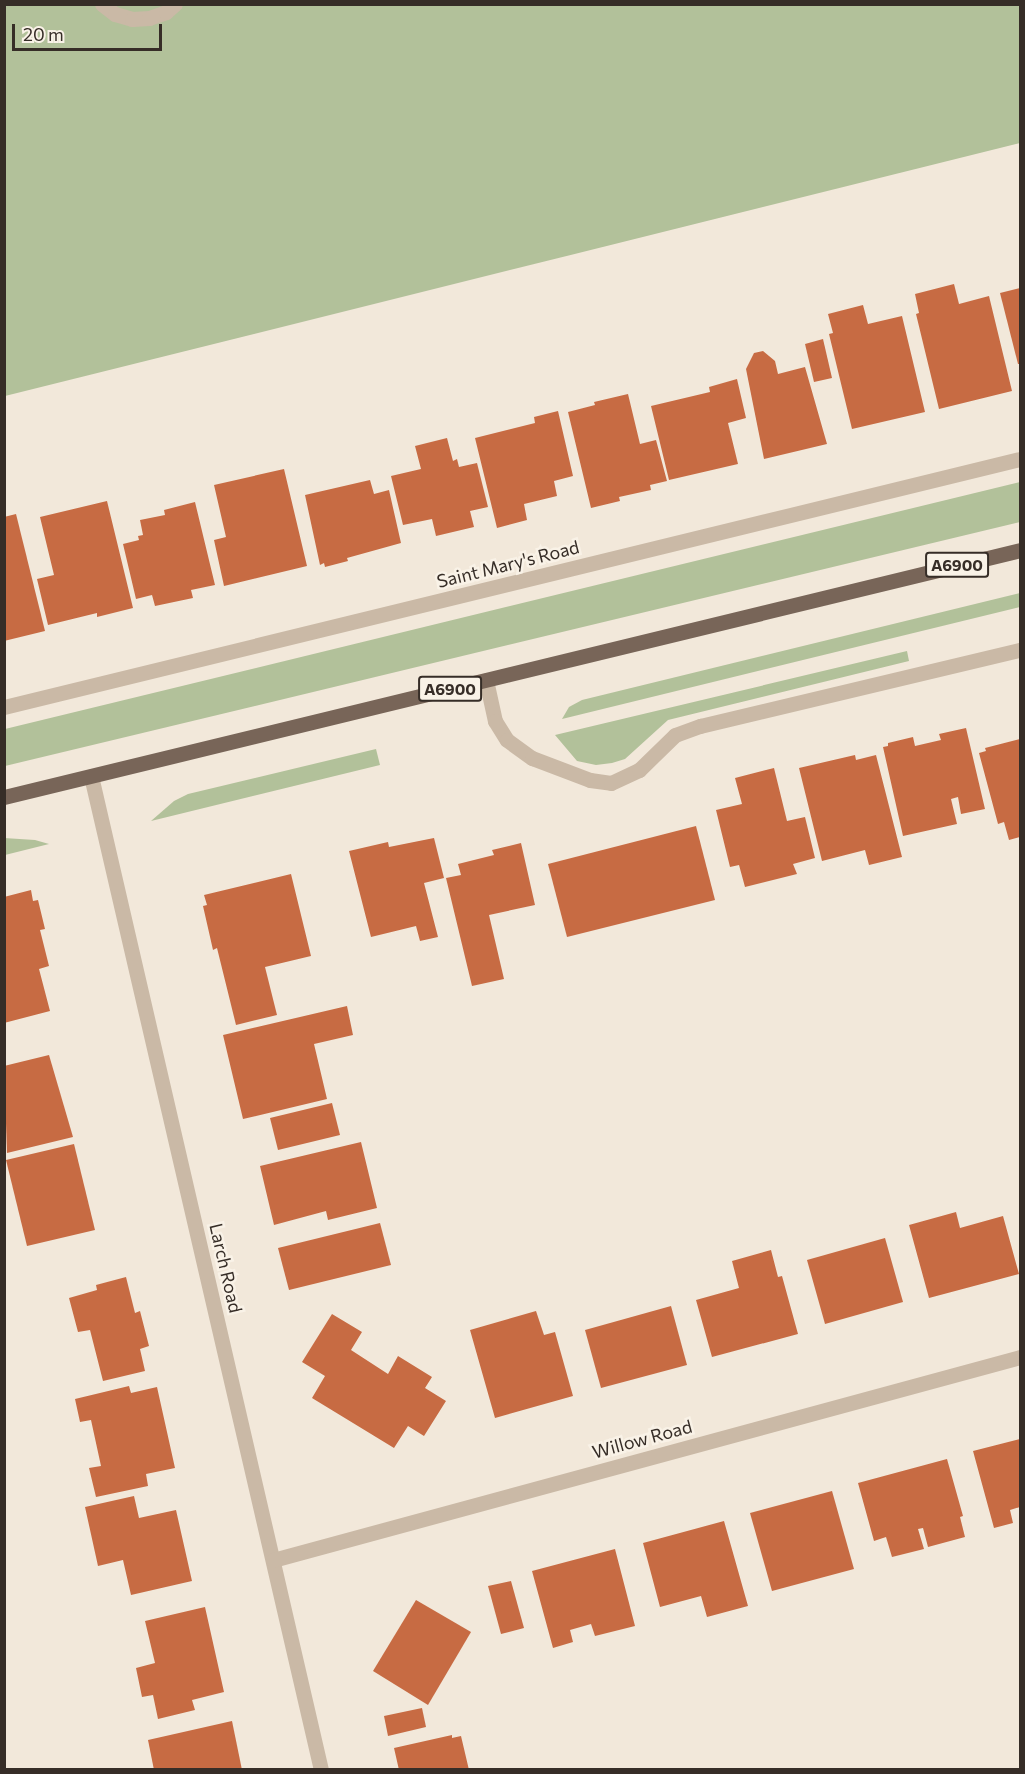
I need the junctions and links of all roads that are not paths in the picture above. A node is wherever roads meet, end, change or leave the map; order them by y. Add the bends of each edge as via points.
1 (102, 4) edge
2 (175, 4) edge
3 (1020, 459) edge
4 (1020, 550) edge
5 (1020, 650) edge
6 (486, 680) junction
7 (4, 707) edge
8 (91, 776) junction
9 (4, 797) edge
10 (1020, 1357) edge
11 (273, 1560) junction
12 (321, 1770) edge

1 - 2 street via 115,14 132,19 150,18
3 - 7 street, Saint Mary's Road
4 - 6 main road, A6900
5 - 6 street via 700,726 675,735 639,770 611,783 590,780 532,758 507,740 495,721
6 - 8 main road, A6900
8 - 9 main road, A6900
8 - 11 street, Larch Road
10 - 11 street, Willow Road
11 - 12 street, Larch Road

